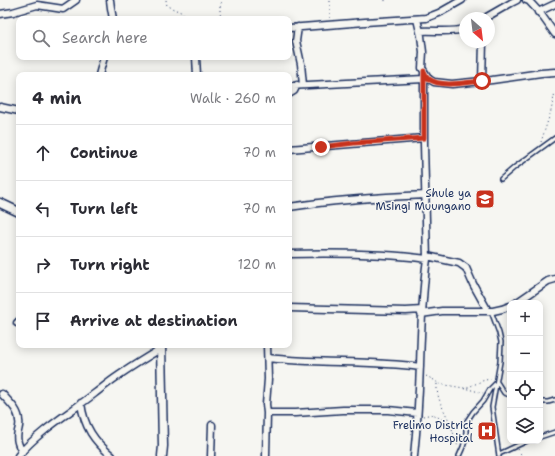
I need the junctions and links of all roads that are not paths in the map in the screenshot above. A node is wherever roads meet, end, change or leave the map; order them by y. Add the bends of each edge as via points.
1 (76, 0) edge
2 (110, 0) edge
3 (462, 0) edge
4 (517, 0) edge
5 (526, 0) edge
6 (555, 4) edge
7 (495, 12) edge
8 (538, 12) junction
9 (0, 14) edge
10 (112, 16) edge
11 (417, 19) junction
12 (298, 27) junction
13 (292, 28) edge
14 (459, 30) edge
15 (420, 31) junction
16 (555, 34) edge
17 (483, 48) edge
18 (103, 60) edge
19 (196, 60) edge
20 (424, 71) junction
21 (100, 72) edge
22 (197, 72) edge
23 (555, 72) edge
24 (424, 79) junction
25 (482, 81) junction
26 (300, 85) junction
27 (292, 86) edge
28 (292, 92) edge
29 (0, 107) edge
30 (16, 110) edge
31 (424, 138) junction
32 (555, 138) edge
33 (292, 149) edge
34 (501, 179) dead end
35 (426, 195) junction
36 (0, 203) edge
37 (292, 207) edge
38 (16, 211) edge
39 (292, 254) edge
40 (427, 257) junction
41 (555, 279) edge
42 (520, 300) edge
43 (507, 307) edge
44 (292, 308) edge
45 (489, 311) junction
46 (422, 312) junction
47 (160, 348) edge
48 (162, 348) edge
49 (267, 348) edge
50 (268, 358) junction
51 (420, 368) junction
52 (497, 382) junction
53 (2, 394) dead end
54 (507, 394) edge
55 (555, 400) edge
56 (543, 402) edge
57 (81, 403) junction
58 (267, 412) junction
59 (417, 414) junction
60 (212, 425) dead end
61 (555, 432) edge
62 (543, 436) edge
63 (520, 444) edge
64 (20, 454) edge
65 (499, 455) edge
66 (112, 456) edge
67 (162, 456) edge
68 (211, 456) edge
69 (266, 456) edge
70 (414, 456) edge
71 (459, 456) edge

1 - 9 street via 63,9 37,5
2 - 10 street
3 - 11 street via 432,16
4 - 7 street
5 - 8 street
6 - 8 street
8 - 16 street
11 - 12 street
11 - 15 street
12 - 13 street
12 - 26 street via 296,41 301,64
14 - 15 street
15 - 20 street
17 - 25 street
18 - 21 street
19 - 22 street
20 - 24 street
20 - 25 street via 434,82 452,84
23 - 25 street
24 - 26 street
24 - 31 street
26 - 27 street
26 - 28 street
29 - 30 street
31 - 33 street
31 - 35 street
32 - 34 lane
35 - 37 street via 366,198
35 - 40 street
36 - 38 street
39 - 40 street via 345,253
40 - 45 street via 459,263 466,268
40 - 46 street
41 - 42 street
43 - 45 street
44 - 46 street
45 - 46 street
45 - 52 lane via 500,333 501,352
46 - 51 street
47 - 57 street
48 - 67 street
49 - 50 street
50 - 51 street via 390,363
50 - 58 street
51 - 59 street
52 - 54 lane
52 - 65 lane via 492,407
52 - 71 lane via 467,420 465,441
53 - 64 street via 12,405 19,419 17,439
55 - 56 lane
57 - 64 street
57 - 66 street via 90,431
58 - 59 street via 388,410
58 - 69 street
59 - 70 street
60 - 68 street
61 - 62 lane
63 - 65 lane

